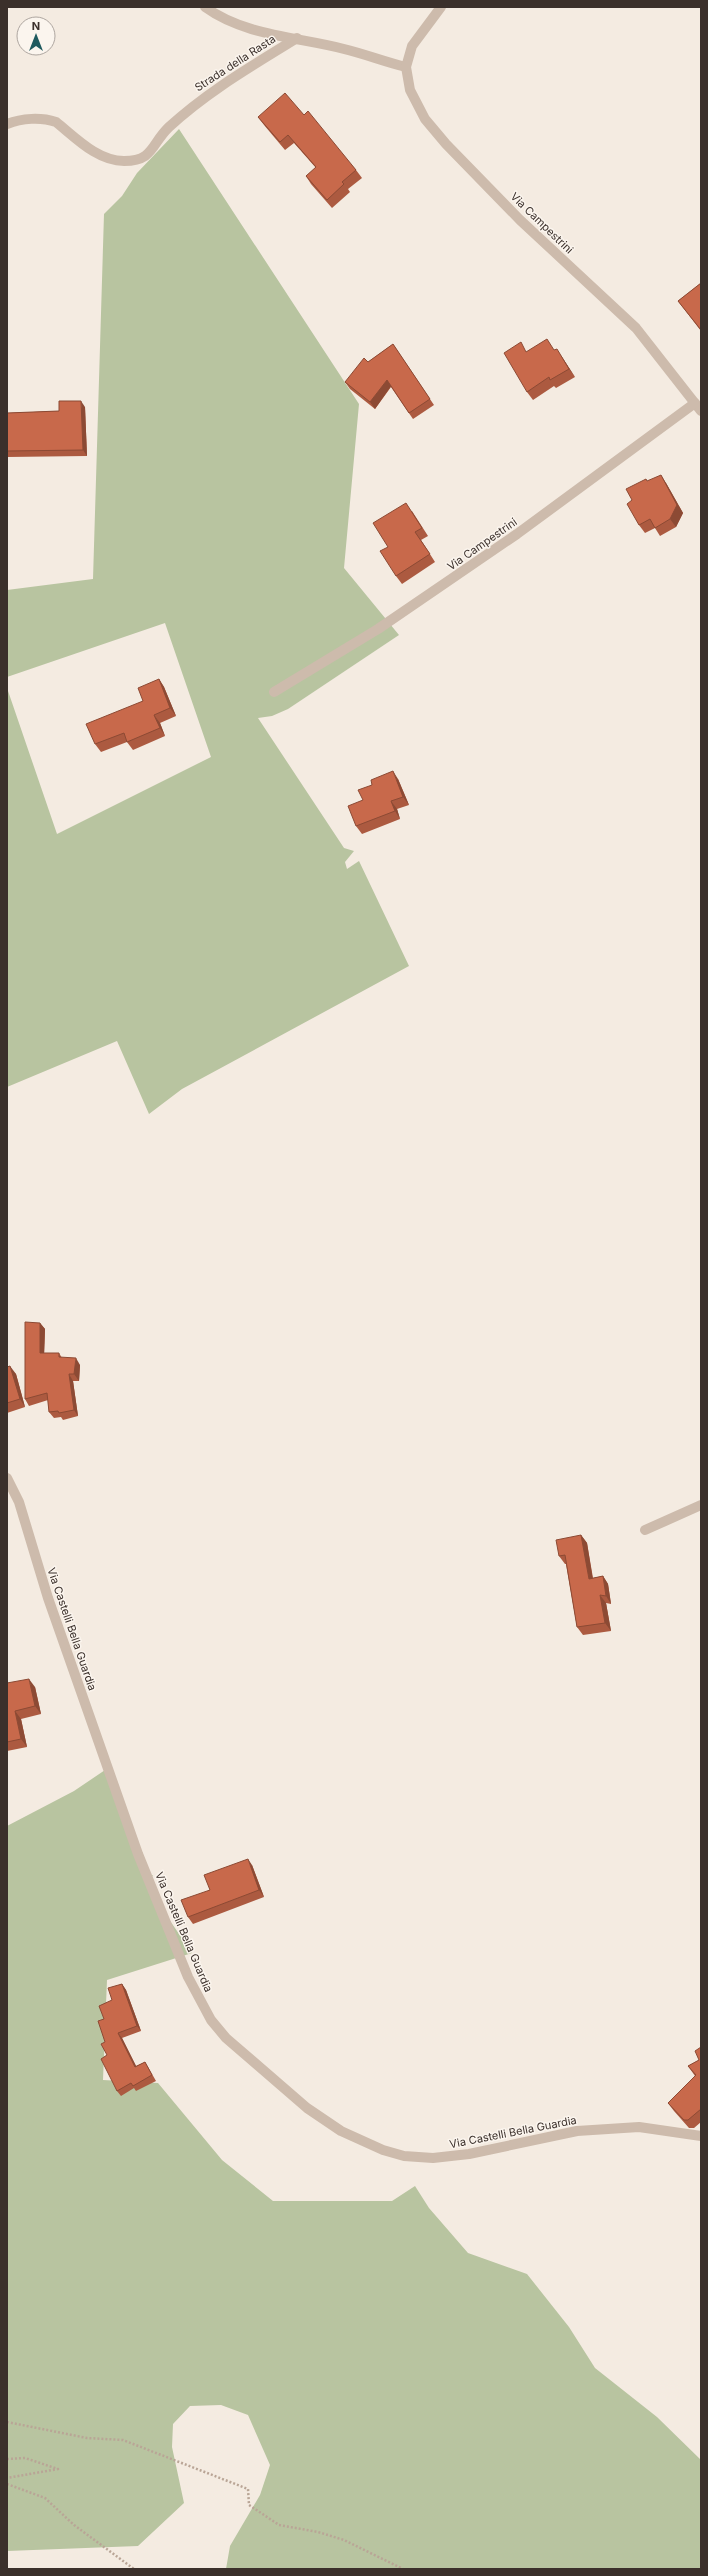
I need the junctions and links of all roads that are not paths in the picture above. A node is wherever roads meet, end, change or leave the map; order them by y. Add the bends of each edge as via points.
1 (205, 7) edge
2 (441, 7) edge
3 (296, 38) junction
4 (406, 67) junction
5 (7, 124) edge
6 (695, 403) junction
7 (701, 412) edge
8 (274, 692) dead end
9 (7, 1478) edge
10 (701, 1505) edge
11 (646, 1530) dead end
12 (701, 2136) edge

1 - 3 street via 237,24 260,32
2 - 4 street via 412,46
3 - 4 street
3 - 5 street, Strada della Rasta via 213,90 163,134 148,155 135,160 122,161 99,154 49,120 26,119
4 - 6 street, Via Campestrini via 410,90 425,119 446,144 520,220 636,328
6 - 7 street, Via Campestrini
6 - 8 street, Via Campestrini via 517,534 378,629
9 - 12 street, Via Castelli Bella Guardia via 19,1502 48,1598 138,1854 188,1977 211,2020 226,2038 307,2108 335,2127 383,2150 404,2156 433,2158 469,2154 577,2131 640,2128
10 - 11 street

